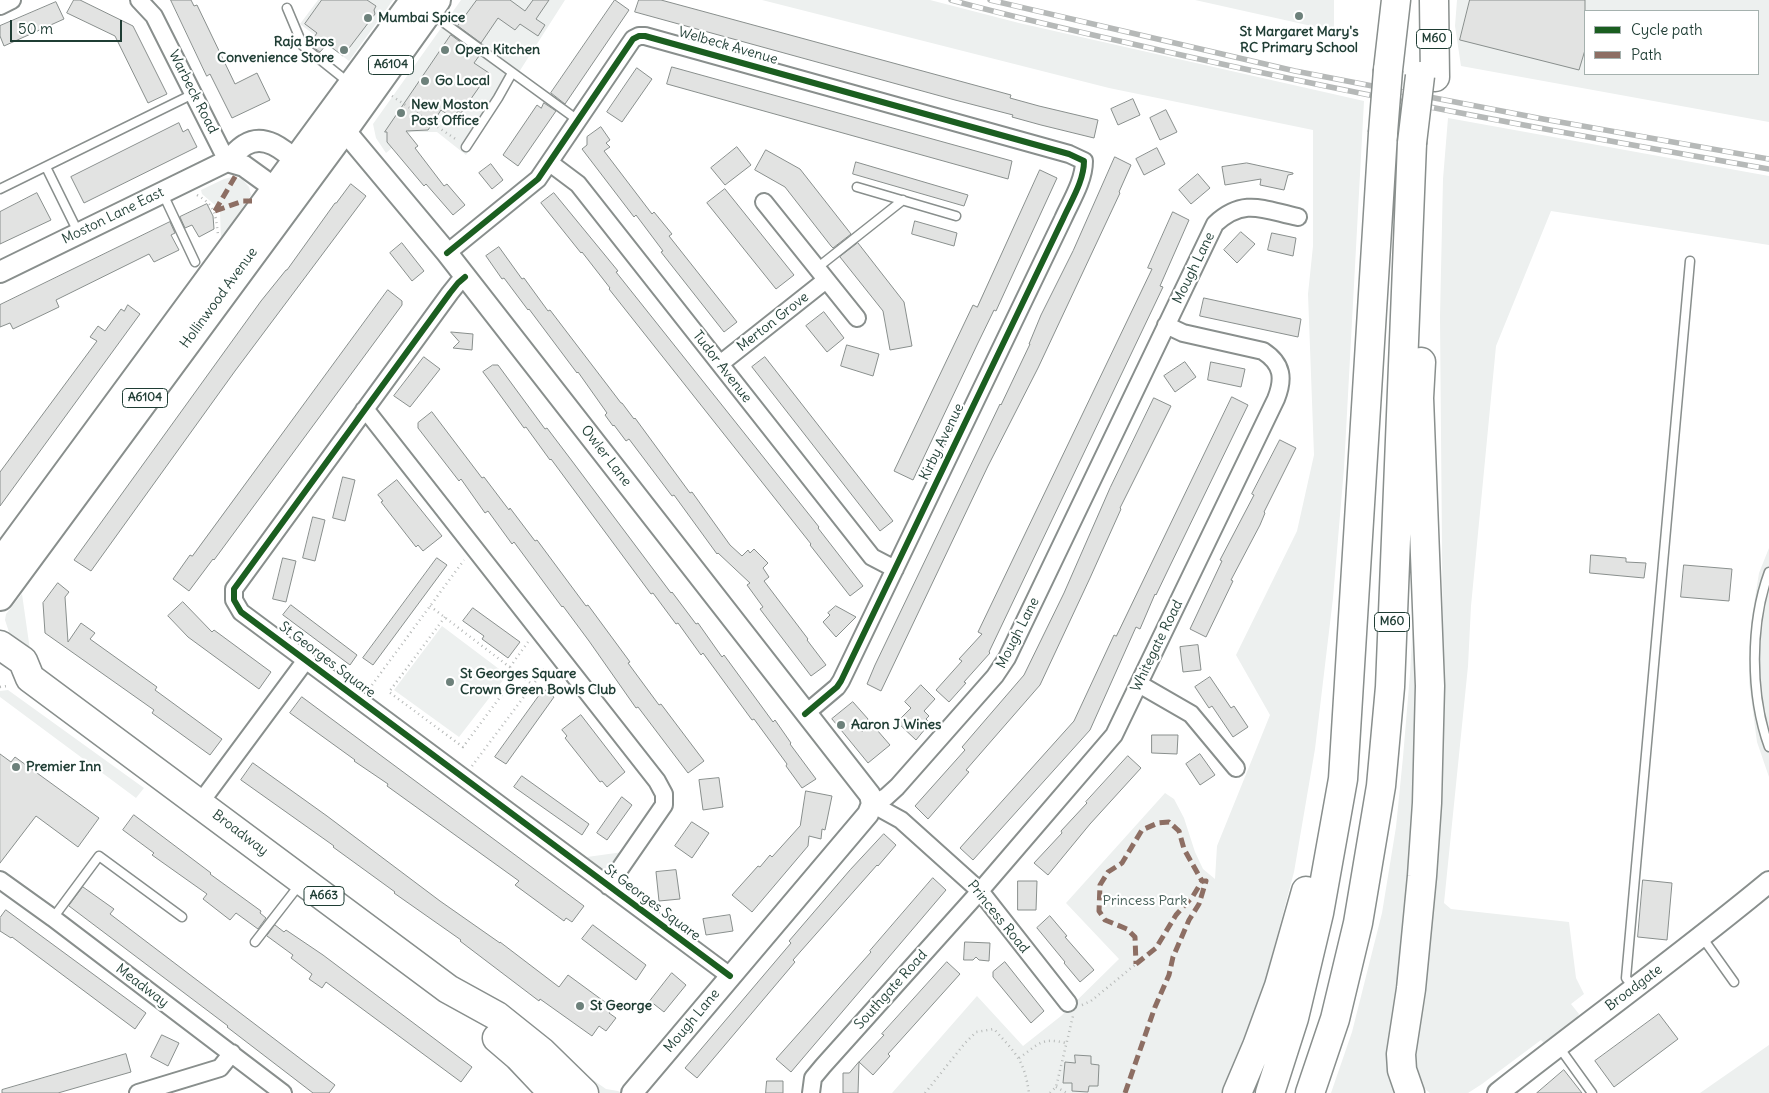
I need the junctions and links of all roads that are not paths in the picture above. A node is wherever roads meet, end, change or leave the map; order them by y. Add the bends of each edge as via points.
1 (12, 0) edge
2 (139, 0) edge
3 (1396, 0) edge
4 (1427, 0) edge
5 (1434, 0) edge
6 (427, 4) edge
7 (0, 6) edge
8 (287, 8) dead end
9 (512, 72) junction
10 (1427, 76) junction
11 (369, 92) junction
12 (194, 93) junction
13 (579, 121) junction
14 (338, 122) junction
15 (1420, 143) junction
16 (466, 147) road end
17 (227, 161) junction
18 (550, 163) junction
19 (46, 167) junction
20 (304, 167) junction
21 (1084, 169) joint
22 (857, 187) dead end
23 (0, 189) edge
24 (162, 192) junction
25 (284, 195) junction
26 (903, 200) junction
27 (764, 202) dead end
28 (956, 216) dead end
29 (1298, 217) dead end
30 (78, 233) junction
31 (446, 253) junction
32 (1690, 261) dead end
33 (195, 262) dead end
34 (0, 272) edge
35 (821, 274) junction
36 (465, 277) junction
37 (857, 318) dead end
38 (1166, 325) junction
39 (720, 364) junction
40 (364, 410) junction
41 (7, 564) edge
42 (895, 569) junction
43 (1769, 572) edge
44 (0, 596) edge
45 (1354, 609) junction
46 (0, 645) edge
47 (306, 660) junction
48 (12, 677) edge
49 (1139, 684) junction
50 (805, 714) junction
51 (1769, 747) edge
52 (1236, 768) dead end
53 (200, 803) junction
54 (872, 804) junction
55 (0, 880) edge
56 (303, 880) junction
57 (1769, 882) edge
58 (608, 886) junction
59 (980, 891) junction
60 (182, 917) dead end
61 (53, 918) junction
62 (1702, 937) junction
63 (254, 942) dead end
64 (730, 976) junction
65 (1734, 982) dead end
66 (1634, 988) junction
67 (448, 989) junction
68 (1068, 1003) road end
69 (1558, 1046) junction
70 (232, 1054) junction
71 (138, 1093) edge
72 (283, 1093) edge
73 (553, 1093) edge
74 (584, 1093) edge
75 (632, 1093) edge
76 (812, 1093) edge
77 (1237, 1093) edge
78 (1270, 1093) edge
79 (1310, 1093) edge
80 (1410, 1093) edge
81 (1498, 1093) edge
82 (1592, 1093) edge

1 - 7 street
2 - 12 street, Warbeck Road via 154,16
3 - 45 highway, bridge via 1383,133
4 - 10 highway, M60
5 - 10 highway, M60
6 - 9 lane
6 - 11 main road, Hollinwood Avenue / A6104
8 - 11 lane via 303,46
9 - 13 lane
9 - 16 lane
10 - 15 highway, M60
11 - 14 main road, Hollinwood Avenue / A6104
12 - 17 street, Warbeck Road
12 - 19 lane
13 - 18 street, Welbeck Avenue
13 - 21 street, Welbeck Avenue via 633,39 645,36 1069,154 1084,161
14 - 20 main road, Hollinwood Avenue / A6104
14 - 31 street, Owler Lane
15 - 79 highway, M60 via 1390,686 1381,786 1358,923 1335,1019
15 - 80 highway, M60 via 1419,398 1430,686 1422,876 1401,1054 1402,1070
17 - 20 street, Moston Lane East via 244,145 265,140
17 - 24 street, Moston Lane East
17 - 25 street via 244,166
18 - 31 street, Welbeck Avenue via 538,180
18 - 39 street, Tudor Avenue via 578,184
19 - 23 lane
19 - 30 lane
20 - 25 main road, Hollinwood Avenue / A6104
21 - 42 street, Kirby Avenue
22 - 26 lane
24 - 30 street, Moston Lane East
24 - 33 lane
25 - 41 main road, Hollinwood Avenue / A6104
26 - 28 lane
26 - 35 lane
27 - 35 street
29 - 38 street, Mough Lane via 1254,207 1226,214 1215,224
30 - 34 street, Moston Lane East
31 - 36 street, Owler Lane
32 - 66 lane via 1626,978
35 - 37 street
35 - 39 street, Merton Grove
36 - 40 street, St Georges Square
36 - 50 street, Owler Lane
38 - 49 street, Whitegate Road via 1183,333 1263,352 1272,357 1280,369 1281,387
38 - 54 street, Mough Lane via 1007,658 897,788
39 - 42 street, Tudor Avenue via 872,557
40 - 47 street, St Georges Square via 234,589 234,600 241,612
40 - 58 street, St Georges Square via 658,781 664,794 664,805
41 - 44 main road, Hollinwood Avenue / A6104
42 - 50 street, Kirby Avenue via 841,681
43 - 51 lane via 1762,592 1755,657 1761,726
45 - 77 highway via 1320,831 1304,900 1279,986
45 - 78 highway via 1343,779 1319,913 1294,1018
46 - 48 highway, Broadway / A663 via 22,662
47 - 53 street, St Georges Square
47 - 58 street, St Georges Square
48 - 53 highway, Broadway / A663
49 - 52 street via 1191,714
49 - 59 street, Whitegate Road via 1114,734
50 - 54 street, Owler Lane via 870,795
53 - 56 highway, Broadway / A663
54 - 59 street, Princess Road via 901,820
54 - 64 street, Mough Lane via 868,814
55 - 61 street, Meadway
56 - 63 lane
56 - 67 highway, Broadway / A663
57 - 62 street, Broadgate
58 - 64 street, St Georges Square
59 - 68 street, Princess Road
59 - 76 street, Southgate Road via 813,1078
60 - 61 lane via 99,856
61 - 70 street, Meadway
62 - 65 lane
62 - 66 street, Broadgate
64 - 75 street, Mough Lane
66 - 69 street, Broadgate
67 - 73 highway, Broadway / A663
67 - 74 highway, Broadway / A663 via 497,1016 542,1052
69 - 81 street, Broadgate
69 - 82 lane
70 - 71 street via 220,1068
70 - 72 street, Meadway

